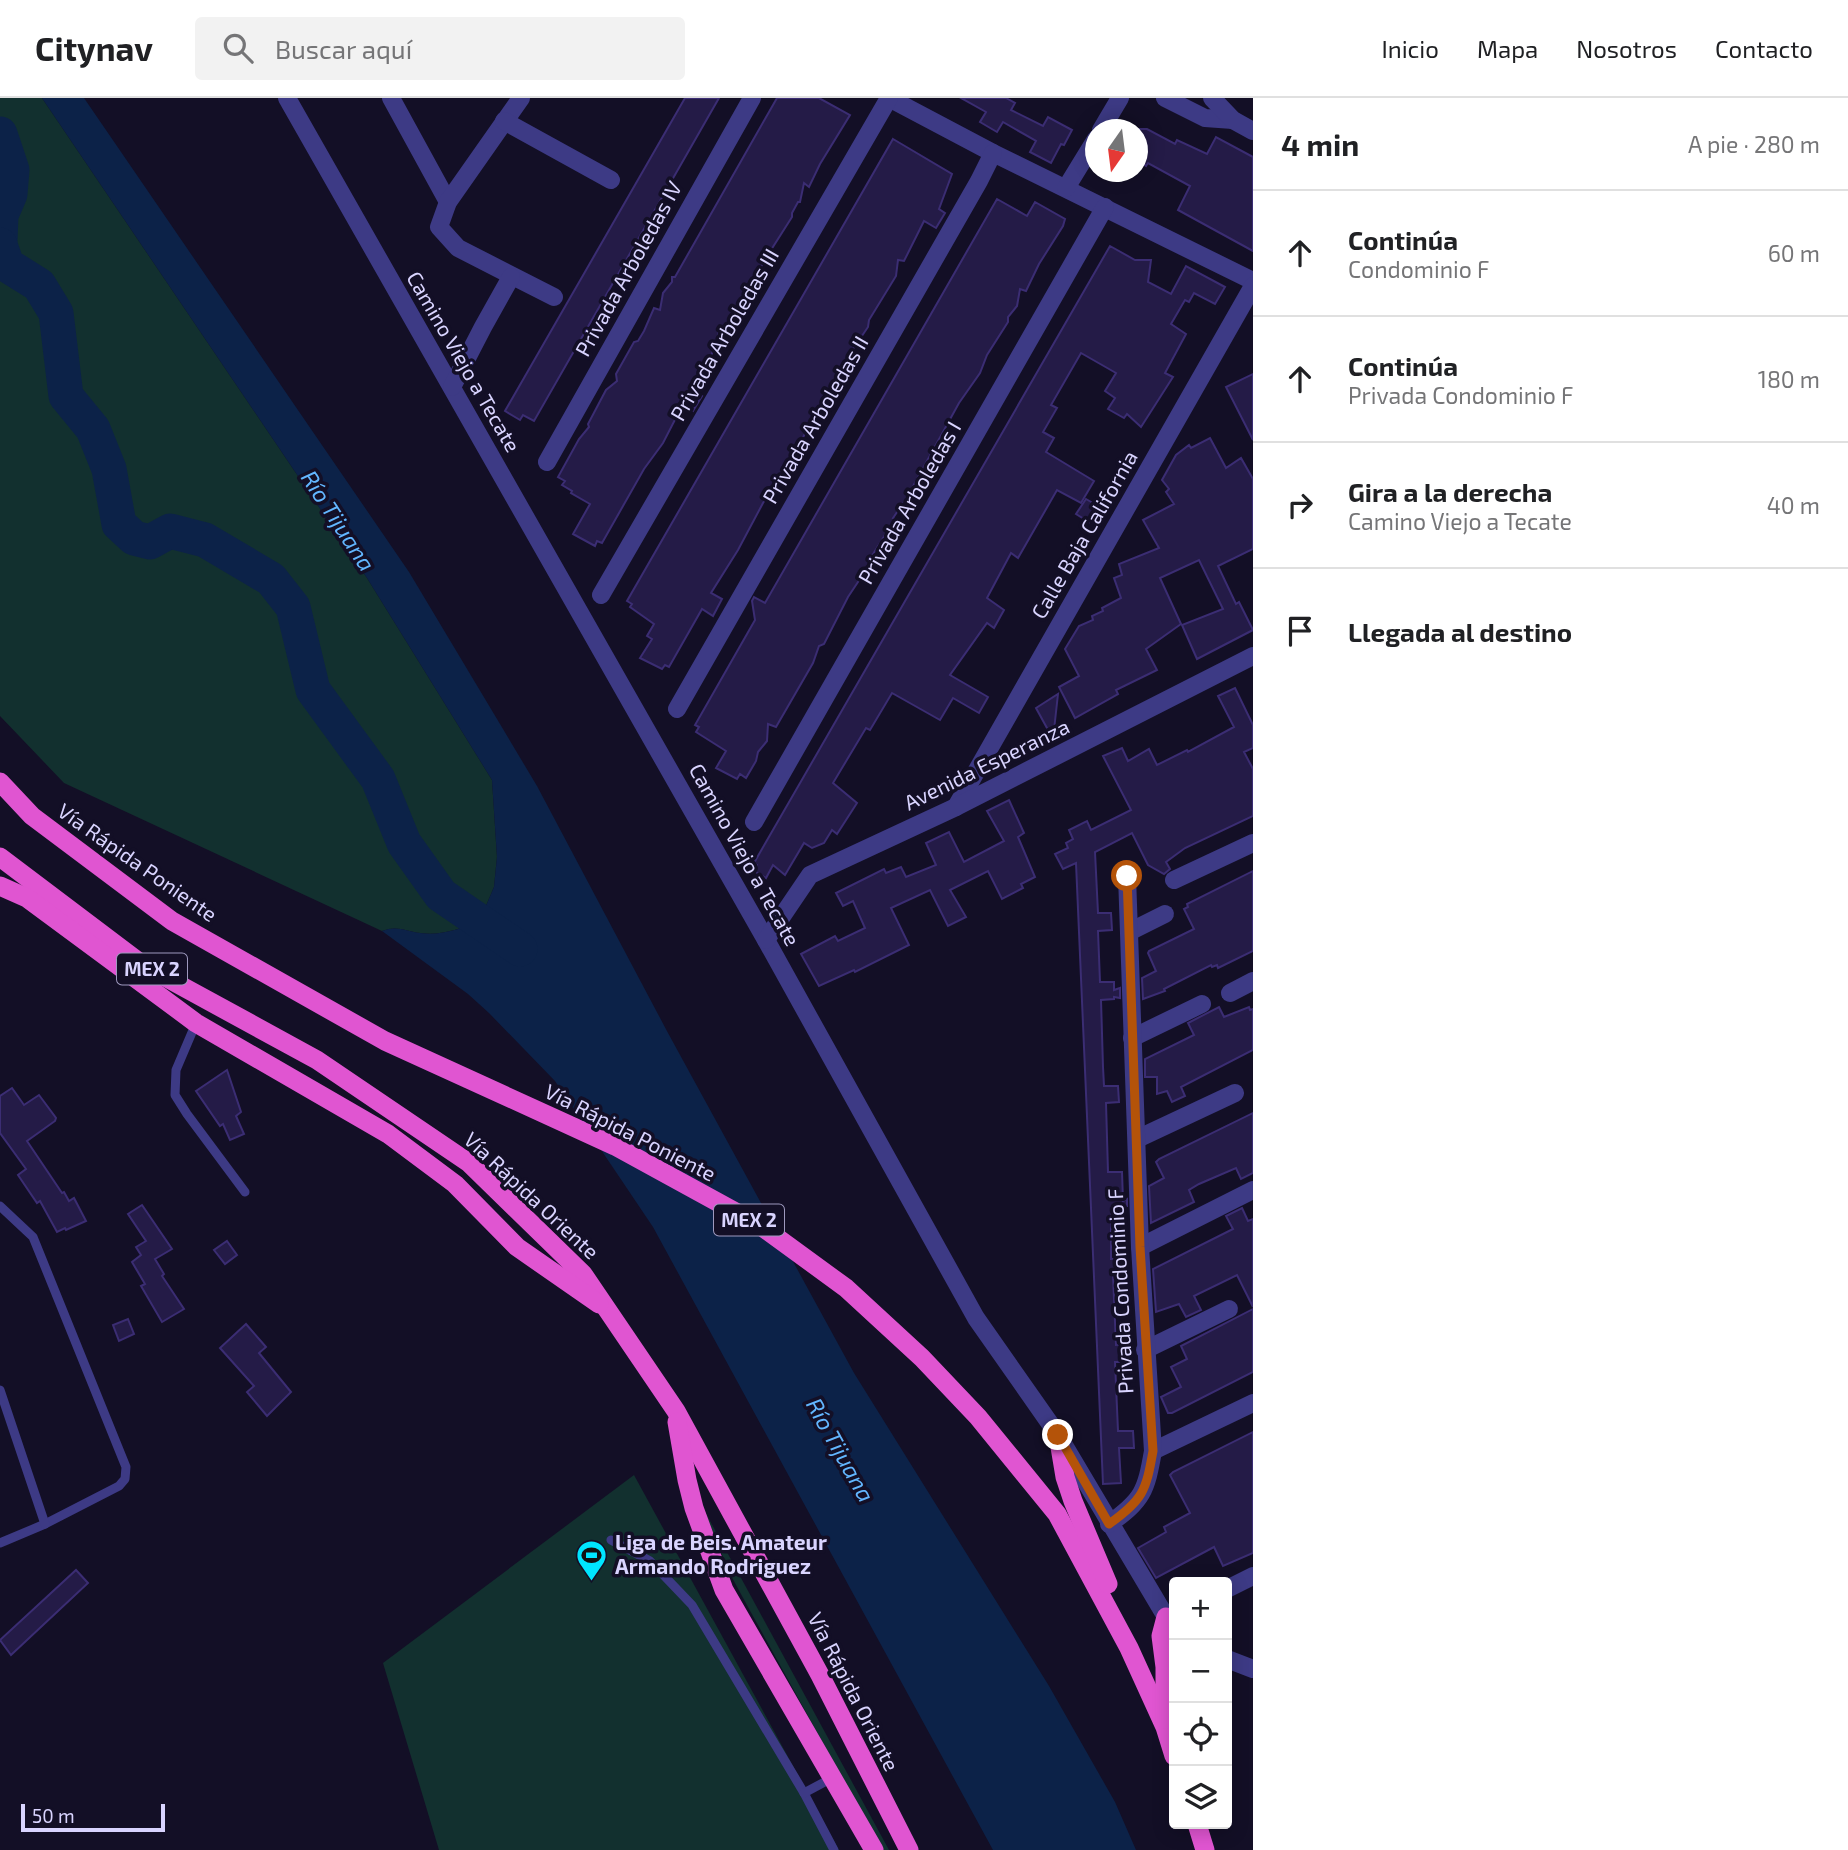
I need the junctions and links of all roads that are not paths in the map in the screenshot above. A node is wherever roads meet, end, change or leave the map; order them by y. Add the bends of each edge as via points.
1 (287, 98) edge
2 (391, 98) edge
3 (521, 98) edge
4 (752, 98) edge
5 (889, 98) edge
6 (1120, 98) edge
7 (1165, 98) edge
8 (1214, 98) edge
9 (1205, 118) junction
10 (1108, 119) edge
11 (1233, 120) junction
12 (505, 121) junction
13 (1253, 131) edge
14 (993, 153) junction
15 (1085, 157) edge
16 (611, 180) dead end
17 (1066, 188) junction
18 (448, 202) junction
19 (1105, 207) junction
20 (511, 277) junction
21 (1253, 283) edge
22 (554, 297) dead end
23 (452, 387) junction
24 (547, 463) dead end
25 (601, 595) dead end
26 (1253, 656) edge
27 (677, 709) dead end
28 (0, 782) edge
29 (956, 807) junction
30 (754, 822) dead end
31 (1253, 843) edge
32 (0, 857) edge
33 (1127, 876) dead end
34 (1174, 880) dead end
35 (0, 886) edge
36 (1166, 914) dead end
37 (1129, 932) junction
38 (766, 940) junction
39 (1253, 981) edge
40 (1230, 993) dead end
41 (1202, 1004) dead end
42 (196, 1023) junction
43 (1132, 1038) junction
44 (1235, 1093) dead end
45 (1137, 1139) junction
46 (1253, 1190) edge
47 (245, 1192) dead end
48 (0, 1206) edge
49 (1140, 1247) junction
50 (1229, 1309) dead end
51 (609, 1311) junction
52 (1145, 1350) junction
53 (0, 1390) edge
54 (1253, 1403) edge
55 (676, 1411) junction
56 (1058, 1435) junction
57 (1153, 1451) junction
58 (44, 1524) junction
59 (1109, 1524) junction
60 (611, 1541) dead end
61 (0, 1543) edge
62 (1253, 1576) edge
63 (1232, 1586) edge
64 (1169, 1615) edge
65 (1169, 1622) edge
66 (1129, 1648) junction
67 (1232, 1661) edge
68 (1253, 1669) edge
69 (1165, 1727) junction
70 (1169, 1740) edge
71 (832, 1778) junction
72 (804, 1793) junction
73 (1199, 1829) edge
74 (834, 1850) edge
75 (874, 1850) edge
76 (909, 1850) edge
77 (1205, 1850) edge

1 - 23 street, Camino Viejo a Tecate
2 - 18 street
3 - 12 street
4 - 24 street, Privada Arboledas IV
5 - 14 street
5 - 25 street, Privada Arboledas III
6 - 10 street
7 - 9 street
8 - 9 street
8 - 11 street
9 - 11 street
11 - 13 street
12 - 16 street
12 - 18 street
14 - 17 street
14 - 27 street, Privada Arboledas II
15 - 17 street
17 - 19 street
18 - 20 street via 439,227 458,248
19 - 21 street
19 - 30 street, Privada Arboledas I
20 - 22 street
20 - 23 street
21 - 29 street, Calle Baja California
23 - 38 street, Camino Viejo a Tecate
26 - 29 street, Avenida Esperanza
28 - 66 highway, Vía Rápida Poniente / MEX 2 via 33,816 173,921 385,1041 615,1146 761,1226 846,1288 978,1417 1057,1514
29 - 38 street, Avenida Esperanza via 810,876
31 - 34 street
32 - 51 highway, Vía Rápida Oriente / MEX 2 via 143,965 317,1060 469,1163 583,1274
33 - 37 street, Privada Condominio F
35 - 42 highway via 27,898
36 - 37 street
37 - 43 street, Privada Condominio F
38 - 56 street, Camino Viejo a Tecate via 976,1318
39 - 40 street
41 - 43 street
42 - 47 lane via 176,1070 175,1095
42 - 51 highway via 388,1134 455,1184 517,1247
43 - 45 street, Privada Condominio F
44 - 45 street
45 - 49 street, Privada Condominio F
46 - 49 street
48 - 58 lane via 33,1237 126,1467 119,1486
49 - 52 street, Privada Condominio F
50 - 52 street
51 - 55 highway, Vía Rápida Oriente / MEX 2
52 - 57 street, Privada Condominio F
53 - 58 lane
54 - 57 street
55 - 71 highway via 694,1508 724,1590
55 - 76 highway, Vía Rápida Oriente / MEX 2
56 - 59 street, Camino Viejo a Tecate
56 - 66 highway via 1073,1501
57 - 59 street, Privada Condominio F via 1140,1499
58 - 61 lane
59 - 64 street, Camino Viejo a Tecate
60 - 72 lane via 650,1561 692,1605
62 - 63 street
65 - 69 highway via 1161,1636
66 - 69 highway, MEX 2
67 - 68 street
69 - 70 highway, MEX 2
71 - 72 lane
71 - 75 highway
72 - 74 lane
73 - 77 highway

